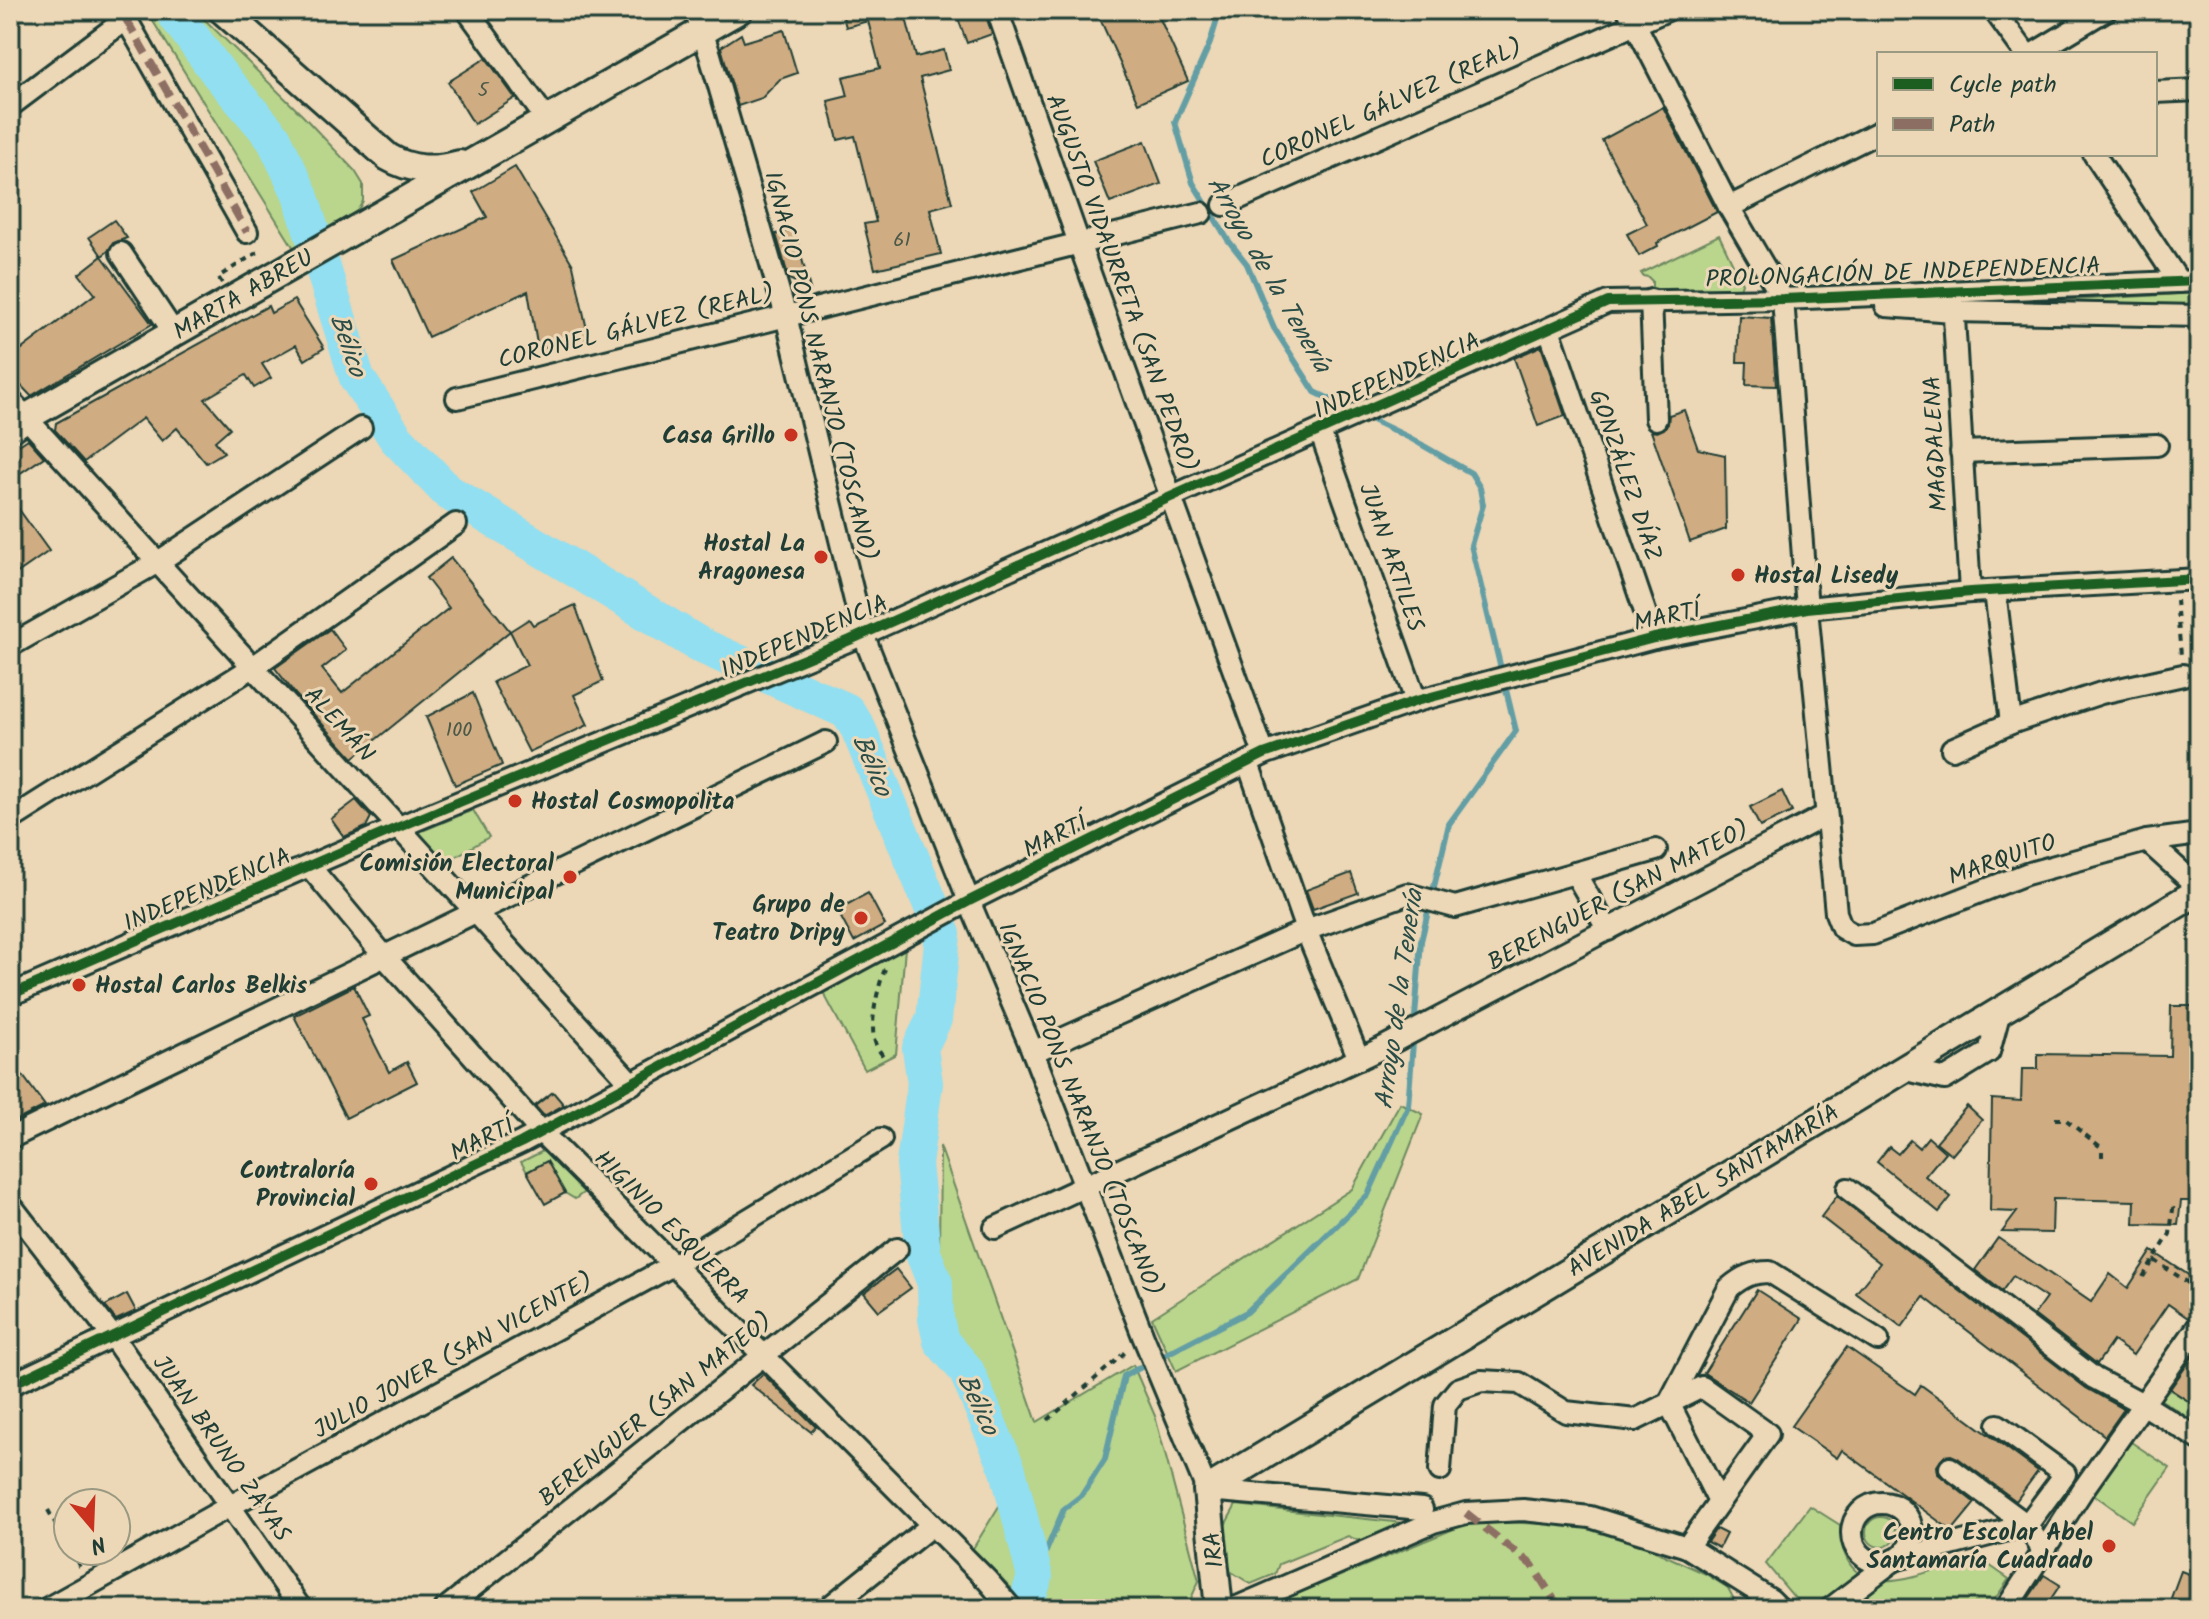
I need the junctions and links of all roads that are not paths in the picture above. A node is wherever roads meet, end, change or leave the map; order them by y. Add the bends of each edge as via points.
1 (222, 10) edge
2 (467, 10) edge
3 (739, 10) edge
4 (997, 10) edge
5 (1667, 10) edge
6 (1994, 10) edge
7 (2106, 10) edge
8 (1632, 17) edge
9 (699, 20) edge
10 (2025, 52) edge
11 (2036, 52) edge
12 (2199, 90) edge
13 (2157, 92) edge
14 (10, 106) edge
15 (547, 120) junction
16 (1877, 133) edge
17 (2095, 156) edge
18 (478, 159) junction
19 (1224, 205) dead end
20 (1729, 207) junction
21 (1201, 213) dead end
22 (247, 232) dead end
23 (1079, 243) junction
24 (121, 253) dead end
25 (2189, 282) edge
26 (1783, 299) junction
27 (1651, 300) junction
28 (1608, 302) joint
29 (1953, 302) junction
30 (786, 316) junction
31 (2199, 316) edge
32 (1549, 329) junction
33 (174, 333) junction
34 (457, 398) dead end
35 (16, 416) edge
36 (1656, 419) dead end
37 (1329, 427) junction
38 (361, 428) dead end
39 (2157, 445) dead end
40 (1961, 452) junction
41 (1171, 497) junction
42 (456, 524) dead end
43 (158, 562) junction
44 (2199, 579) edge
45 (1995, 591) junction
46 (1970, 592) junction
47 (1807, 608) junction
48 (856, 637) junction
49 (1654, 638) junction
50 (10, 646) edge
51 (253, 667) junction
52 (2183, 675) road end
53 (1416, 701) junction
54 (2011, 723) junction
55 (826, 742) dead end
56 (1952, 749) dead end
57 (1256, 758) junction
58 (1826, 815) junction
59 (10, 820) edge
60 (399, 827) junction
61 (2199, 834) edge
62 (2147, 841) junction
63 (1656, 850) dead end
64 (310, 867) junction
65 (1575, 873) junction
66 (2199, 890) edge
67 (962, 904) junction
68 (476, 912) junction
69 (1306, 930) junction
70 (1608, 930) junction
71 (384, 956) junction
72 (10, 995) edge
73 (1033, 1052) junction
74 (1369, 1055) junction
75 (632, 1084) junction
76 (541, 1132) junction
77 (10, 1138) edge
78 (881, 1139) dead end
79 (1085, 1185) junction
80 (1848, 1189) dead end
81 (10, 1204) edge
82 (995, 1228) dead end
83 (897, 1249) dead end
84 (673, 1265) junction
85 (2199, 1325) edge
86 (113, 1337) junction
87 (1878, 1340) dead end
88 (763, 1356) junction
89 (10, 1385) edge
90 (1669, 1403) junction
91 (2143, 1404) junction
92 (1998, 1425) dead end
93 (2199, 1439) edge
94 (1950, 1468) dead end
95 (1440, 1470) dead end
96 (1207, 1490) junction
97 (1719, 1502) junction
98 (230, 1506) junction
99 (1422, 1509) dead end
100 (932, 1525) junction
101 (2027, 1525) junction
102 (1687, 1547) junction
103 (2043, 1551) junction
104 (1772, 1606) edge
105 (46, 1609) edge
106 (301, 1609) edge
107 (445, 1609) edge
108 (827, 1609) edge
109 (1012, 1609) edge
110 (1219, 1609) edge
111 (1233, 1609) edge
112 (1830, 1609) edge
113 (2006, 1609) edge

1 - 18 main road via 401,165 441,169
2 - 15 street
3 - 9 main road
4 - 23 street, AUGUSTO VIDAURRETA (SAN PEDRO)
5 - 8 street, CORONEL GÁLVEZ (REAL)
6 - 10 street
7 - 11 street
8 - 19 street, CORONEL GÁLVEZ (REAL)
8 - 20 street
9 - 15 main road
9 - 30 street, IGNACIO PONS NARANJO (TOSCANO)
12 - 13 street
14 - 22 street via 126,19
15 - 18 main road
16 - 20 street
17 - 25 street
18 - 33 main road, MARTA ABREU
20 - 26 street
21 - 23 street, CORONEL GÁLVEZ (REAL)
23 - 30 street, CORONEL GÁLVEZ (REAL)
23 - 41 street, AUGUSTO VIDAURRETA (SAN PEDRO)
24 - 33 street
25 - 29 street, PROLONGACIÓN DE INDEPENDENCIA
26 - 27 street, PROLONGACIÓN DE INDEPENDENCIA
26 - 29 street, PROLONGACIÓN DE INDEPENDENCIA
26 - 47 street
27 - 28 street, PROLONGACIÓN DE INDEPENDENCIA
27 - 36 street
28 - 32 street, INDEPENDENCIA
29 - 31 street, PROLONGACIÓN DE INDEPENDENCIA
29 - 40 street, MAGDALENA
30 - 34 street, CORONEL GÁLVEZ (REAL)
30 - 48 street, IGNACIO PONS NARANJO (TOSCANO)
32 - 37 street, INDEPENDENCIA
32 - 49 street, GONZÁLEZ DÍAZ
33 - 35 main road, MARTA ABREU
35 - 43 street, ALEMÁN
37 - 41 street, INDEPENDENCIA
37 - 53 street, JUAN ARTILES
38 - 43 street
39 - 40 street
40 - 46 street, MAGDALENA
41 - 48 street, INDEPENDENCIA
41 - 57 street, AUGUSTO VIDAURRETA (SAN PEDRO)
42 - 51 street
43 - 50 street
43 - 51 street, ALEMÁN
44 - 45 street, MARTÍ
45 - 46 street, MARTÍ
45 - 54 street
46 - 47 street, MARTÍ
47 - 49 street, MARTÍ
47 - 58 street
48 - 60 street, INDEPENDENCIA
48 - 67 street, IGNACIO PONS NARANJO (TOSCANO)
49 - 53 street, MARTÍ
51 - 59 street
51 - 60 street, ALEMÁN
52 - 54 street via 2101,693
53 - 57 street, MARTÍ
54 - 56 street
55 - 68 street
57 - 67 street, MARTÍ
57 - 69 street, AUGUSTO VIDAURRETA (SAN PEDRO)
58 - 62 street, MARQUITO via 1836,913 1842,928 1854,935 1873,934 2026,874
58 - 70 street, BERENGUER (SAN MATEO)
60 - 64 street, INDEPENDENCIA
60 - 68 street, ALEMÁN
61 - 62 street, MARQUITO
62 - 66 street
63 - 65 street
64 - 71 street, HIGINIO ESQUERRA
64 - 72 street, INDEPENDENCIA
65 - 69 street via 1455,907 1407,894
65 - 70 street
66 - 96 main road, AVENIDA ABEL SANTAMARÍA
67 - 73 street, IGNACIO PONS NARANJO (TOSCANO)
67 - 75 street, MARTÍ
68 - 71 street
68 - 75 street, ALEMÁN
69 - 73 street
69 - 74 street, AUGUSTO VIDAURRETA (SAN PEDRO)
70 - 74 street, BERENGUER (SAN MATEO)
71 - 76 street, HIGINIO ESQUERRA
71 - 77 street
73 - 79 street, IGNACIO PONS NARANJO (TOSCANO)
74 - 79 street
75 - 76 street, MARTÍ
76 - 84 street, HIGINIO ESQUERRA
76 - 86 street, MARTÍ
78 - 84 street, JULIO JOVER (SAN VICENTE)
79 - 82 street
79 - 96 street, IGNACIO PONS NARANJO (TOSCANO)
80 - 91 street via 2094,1378
81 - 86 street, JUAN BRUNO ZAYAS
83 - 88 street, BERENGUER (SAN MATEO)
84 - 88 street, HIGINIO ESQUERRA
84 - 98 street, JULIO JOVER (SAN VICENTE)
85 - 91 street
86 - 89 street, MARTÍ
86 - 98 street, JUAN BRUNO ZAYAS
87 - 90 street via 1770,1272 1755,1272 1729,1288
88 - 100 street, HIGINIO ESQUERRA
88 - 107 street, BERENGUER (SAN MATEO)
90 - 95 street via 1635,1420 1566,1412 1519,1383 1481,1381 1458,1389 1445,1405
90 - 97 street
90 - 97 street via 1702,1387 1768,1434
91 - 93 street
91 - 103 street
92 - 101 street via 2065,1474
94 - 101 street
96 - 99 street
96 - 110 main road, 1RA
97 - 102 street
98 - 105 street, JULIO JOVER (SAN VICENTE)
98 - 106 street, JUAN BRUNO ZAYAS
100 - 108 street
100 - 109 street, HIGINIO ESQUERRA
101 - 103 street
101 - 112 street via 1894,1560
102 - 104 street
102 - 111 street via 1590,1517 1523,1510 1466,1513 1433,1522
103 - 113 street

